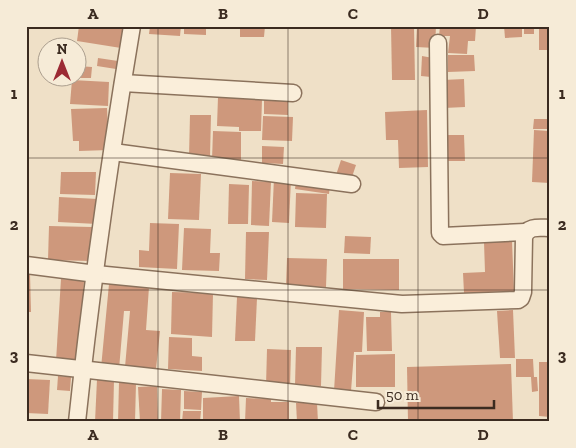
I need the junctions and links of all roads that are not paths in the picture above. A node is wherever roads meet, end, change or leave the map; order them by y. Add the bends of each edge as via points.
1 (132, 26) edge
2 (438, 43) dead end
3 (123, 83) junction
4 (294, 93) dead end
5 (113, 152) junction
6 (352, 184) dead end
7 (550, 228) edge
8 (526, 232) junction
9 (26, 264) edge
10 (96, 274) junction
11 (26, 363) edge
12 (83, 369) junction
13 (376, 402) dead end
14 (77, 422) edge

1 - 3 street
2 - 8 street via 440,232 443,236
3 - 4 street
3 - 5 street
5 - 6 street
5 - 10 street
7 - 8 street via 532,228
8 - 10 street via 523,292 518,300 402,304
9 - 10 street
10 - 12 street
11 - 12 street
12 - 13 street
12 - 14 street

